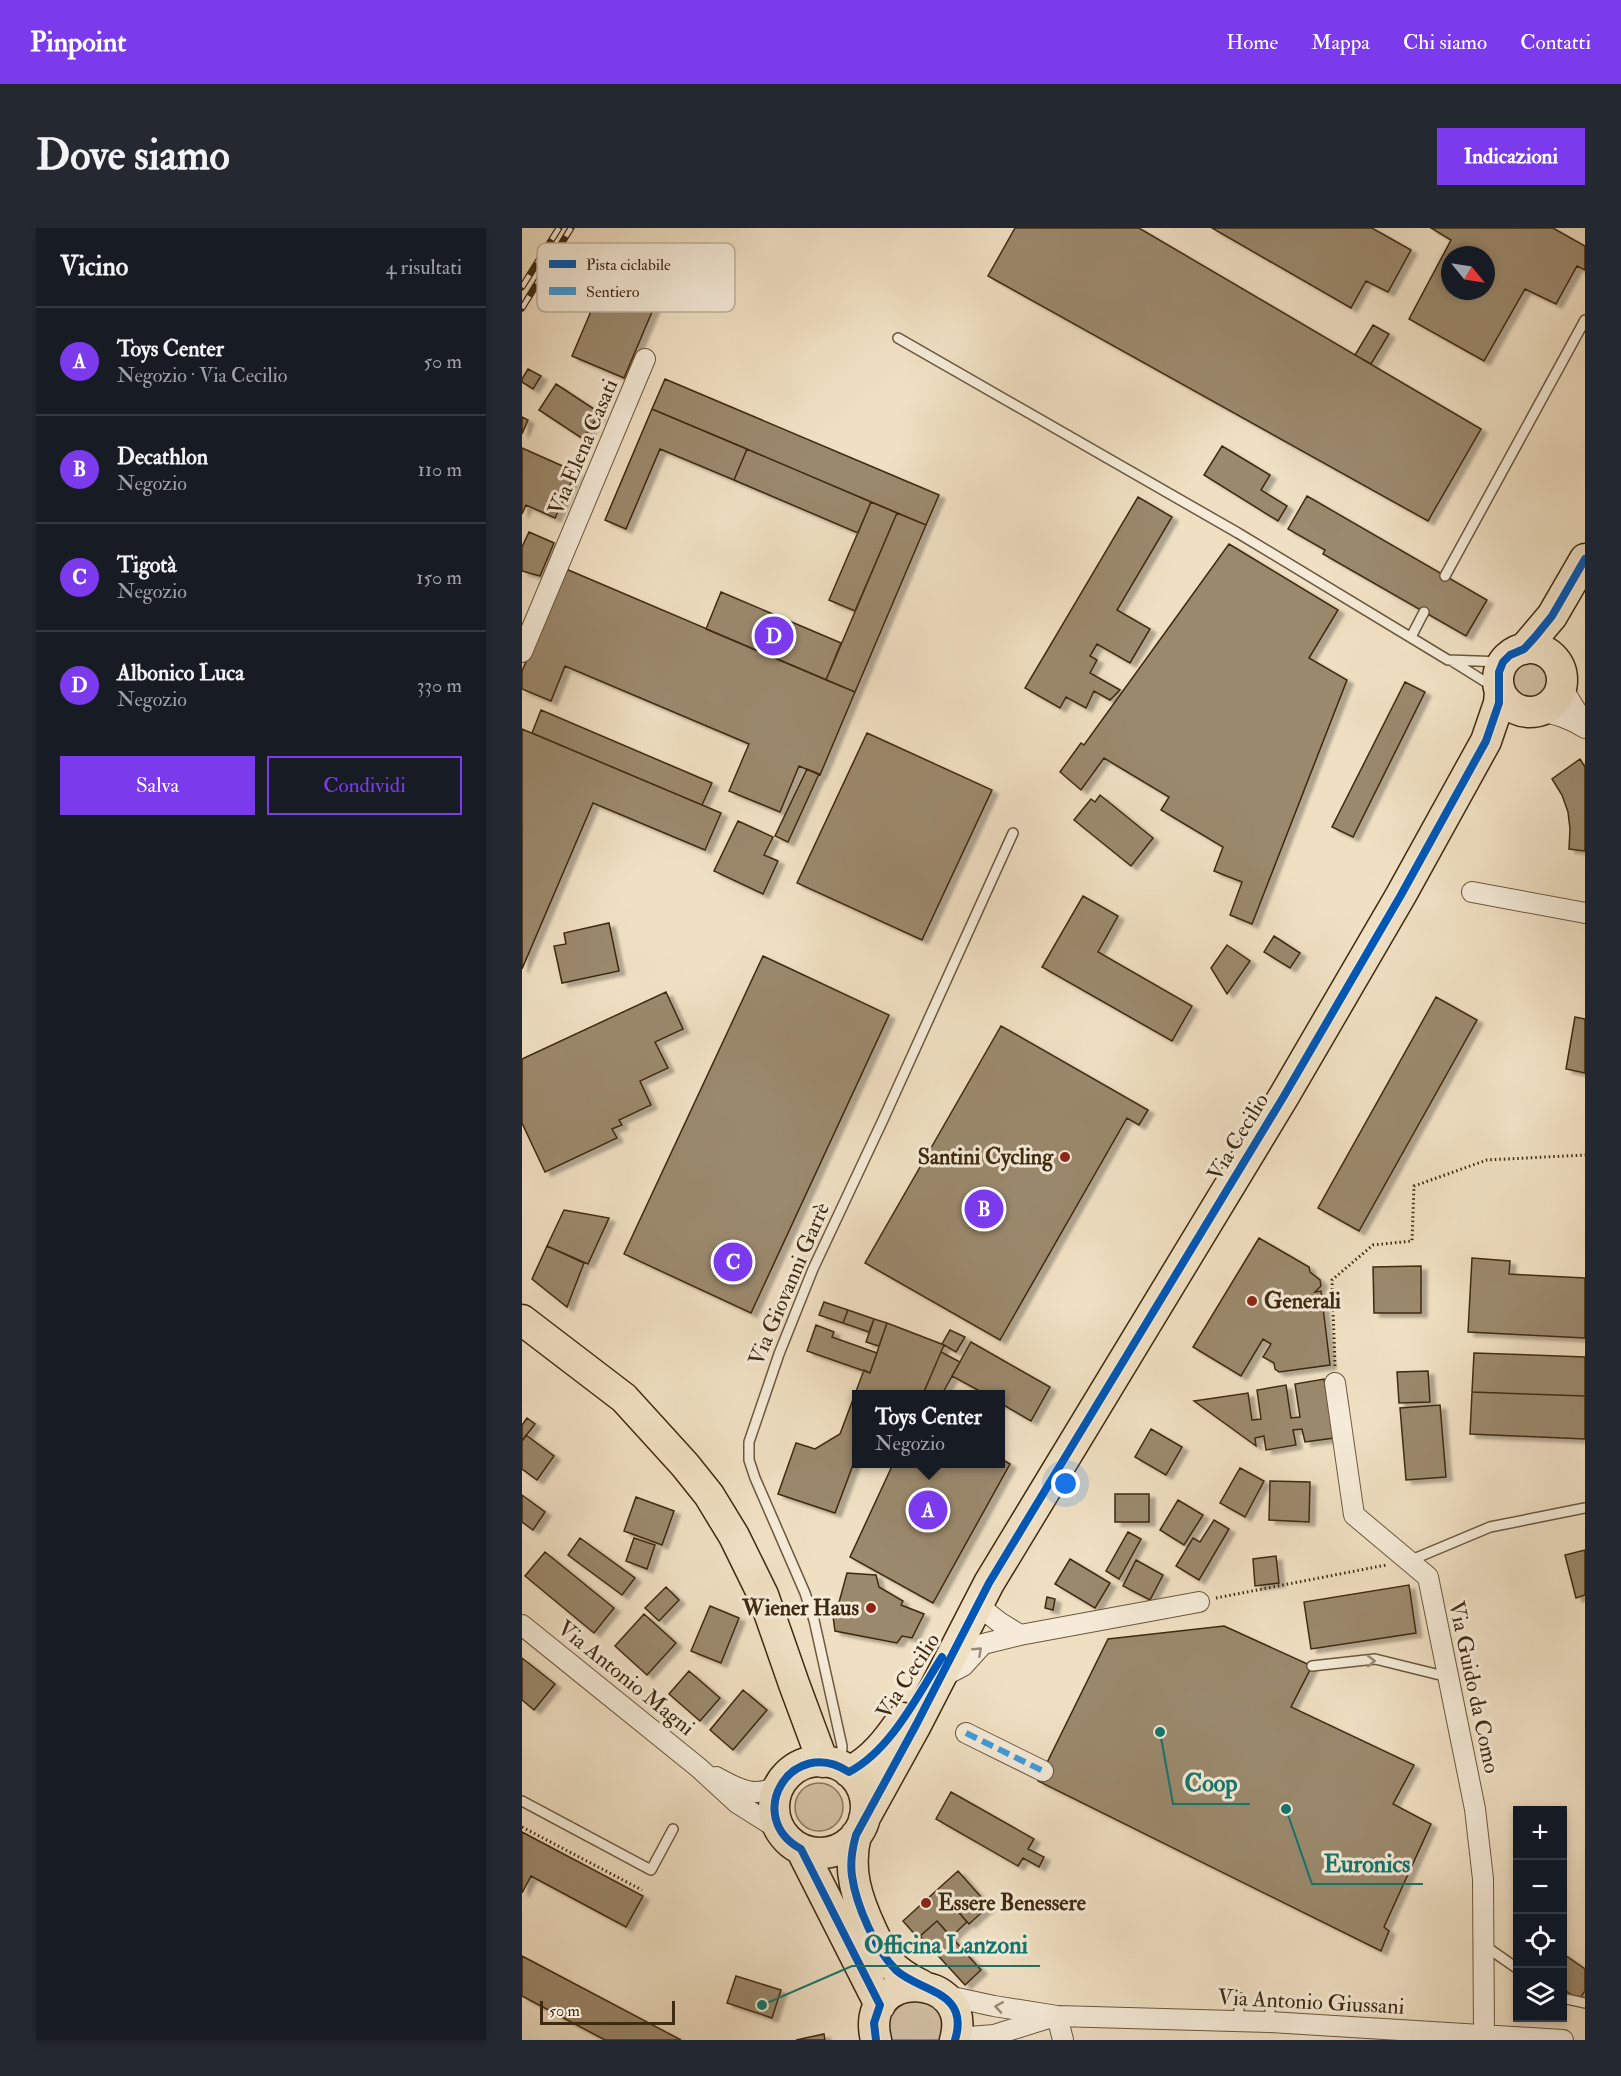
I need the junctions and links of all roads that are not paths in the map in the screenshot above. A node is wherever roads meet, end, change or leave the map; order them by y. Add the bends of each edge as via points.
1 (1585, 320) edge
2 (898, 338) dead end
3 (645, 359) dead end
4 (1585, 559) edge
5 (1444, 576) dead end
6 (1570, 585) junction
7 (1425, 612) dead end
8 (1411, 637) junction
9 (522, 652) edge
10 (1450, 659) junction
11 (1507, 672) junction
12 (1559, 675) junction
13 (1532, 712) junction
14 (1585, 726) edge
15 (1465, 778) junction
16 (1013, 833) dead end
17 (1472, 892) dead end
18 (1585, 913) edge
19 (522, 1320) edge
20 (1335, 1383) road end
21 (1585, 1508) edge
22 (1409, 1561) junction
23 (982, 1597) junction
24 (1198, 1602) road end
25 (522, 1625) edge
26 (1020, 1635) junction
27 (1312, 1666) dead end
28 (1448, 1677) junction
29 (941, 1678) junction
30 (794, 1684) junction
31 (966, 1733) dead end
32 (838, 1767) junction
33 (699, 1768) junction
34 (1043, 1771) dead end
35 (784, 1781) junction
36 (522, 1801) edge
37 (860, 1827) junction
38 (673, 1829) dead end
39 (791, 1840) junction
40 (1485, 1947) junction
41 (1515, 1968) edge
42 (932, 1990) junction
43 (1240, 1998) dead end
44 (1567, 1999) edge
45 (1271, 2001) dead end
46 (1585, 2003) edge
47 (880, 2005) junction
48 (1057, 2016) junction
49 (1238, 2021) junction
50 (1269, 2022) junction
51 (1484, 2035) junction
52 (955, 2039) edge
53 (876, 2040) edge
54 (1063, 2040) edge
55 (1563, 2040) edge

1 - 5 lane
2 - 8 lane
3 - 9 street, Via Elena Casati
4 - 6 main road, Via Cecilio
6 - 11 main road, Via Cecilio via 1552,616
6 - 12 main road, Via Cecilio via 1561,625
7 - 8 lane
8 - 10 lane
10 - 11 lane
10 - 11 lane via 1485,681
11 - 12 main road via 1538,649 1546,652
11 - 13 main road via 1511,706
11 - 15 main road, Via Cecilio via 1486,741
12 - 13 main road via 1554,701
12 - 14 street
13 - 14 street via 1564,716
13 - 15 main road, Via Cecilio
15 - 23 main road, Via Cecilio via 1284,1096
16 - 32 lane, Via Giovanni Garrè via 813,1269 749,1442 755,1478 814,1620 842,1746
17 - 18 street
19 - 30 main road via 624,1398 709,1495 763,1594
20 - 22 street, Via Guido da Como via 1354,1515
21 - 22 lane via 1490,1527
22 - 28 street, Via Guido da Como via 1428,1577
23 - 26 street via 999,1622
23 - 29 main road, Via Cecilio
23 - 32 main road, Via Cecilio via 892,1733 870,1759
24 - 26 street
25 - 33 street, Via Antonio Magni
29 -> 26 street via 963,1666 983,1644
27 -> 28 lane via 1375,1659
28 - 40 street, Via Guido da Como via 1475,1809 1484,1879
29 - 37 main road, Via Cecilio
30 - 32 main road
30 - 35 main road via 796,1731
31 - 34 street
32 - 35 main road via 815,1762 799,1767
32 - 37 main road via 862,1790 866,1804
33 - 35 street via 755,1793 768,1792
33 - 39 street via 736,1803
35 - 39 main road via 775,1804 776,1818
36 - 38 lane via 651,1870
37 - 39 main road via 845,1846 831,1852 816,1853
37 - 42 main road via 852,1851 852,1875 868,1924 890,1964
39 - 47 main road
40 - 41 lane
40 - 51 street, Via Guido da Como
42 - 47 main road via 911,1985 895,1990
48 -> 42 street, Via Antonio Giussani via 994,2006
42 - 52 main road via 948,2001 956,2015
43 - 49 lane
44 - 46 lane
45 - 50 lane
47 - 53 main road via 874,2023
48 - 49 street, Via Antonio Giussani
48 - 52 street, Via Antonio Giussani via 994,2035
48 - 54 street
49 - 50 street, Via Antonio Giussani
50 - 51 street, Via Antonio Giussani
51 - 55 street, Via Antonio Giussani

